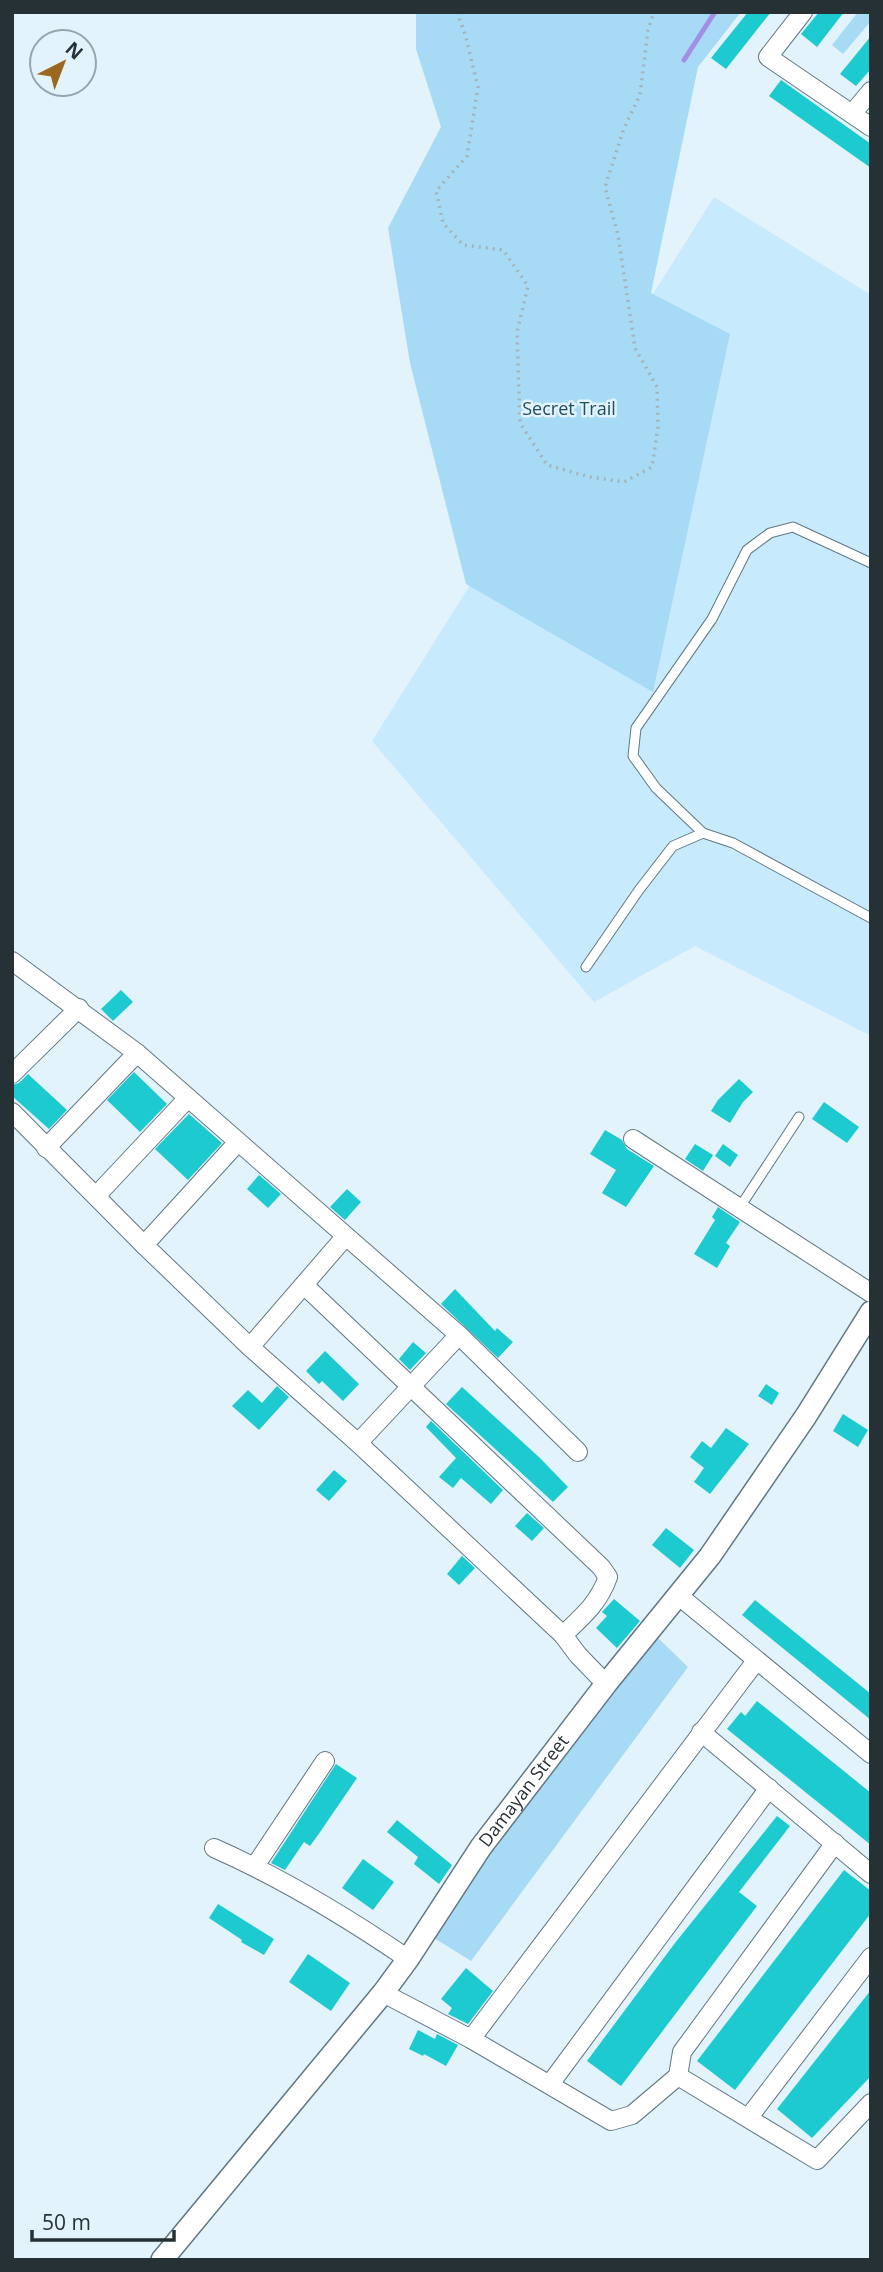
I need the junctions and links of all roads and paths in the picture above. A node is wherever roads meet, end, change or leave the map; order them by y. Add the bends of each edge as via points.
1 (457, 12) edge
2 (654, 12) edge
3 (803, 12) edge
4 (871, 91) edge
5 (852, 114) junction
6 (871, 127) edge
7 (871, 563) edge
8 (703, 833) junction
9 (871, 918) edge
10 (586, 967) dead end
11 (16, 970) edge
12 (79, 1008) junction
13 (137, 1053) junction
14 (12, 1074) edge
15 (188, 1098) junction
16 (12, 1112) edge
17 (799, 1117) dead end
18 (633, 1139) dead end
19 (238, 1142) junction
20 (47, 1148) junction
21 (96, 1196) junction
22 (740, 1207) junction
23 (345, 1237) junction
24 (144, 1245) junction
25 (304, 1285) junction
26 (871, 1293) edge
27 (871, 1312) edge
28 (459, 1335) junction
29 (250, 1347) junction
30 (412, 1387) junction
31 (358, 1443) junction
32 (578, 1452) dead end
33 (679, 1596) junction
34 (563, 1635) junction
35 (756, 1661) junction
36 (606, 1684) junction
37 (701, 1732) junction
38 (871, 1754) edge
39 (325, 1761) dead end
40 (769, 1788) junction
41 (835, 1843) junction
42 (214, 1849) dead end
43 (255, 1866) junction
44 (871, 1874) edge
45 (871, 1957) edge
46 (408, 1959) junction
47 (383, 1993) junction
48 (471, 2039) junction
49 (678, 2076) junction
50 (550, 2084) junction
51 (871, 2103) edge
52 (749, 2117) junction
53 (162, 2260) edge

1 - 2 path via 478,88 467,156 436,191 443,223 463,245 503,250 528,286 517,332 520,423 547,465 624,482 652,467 657,387 635,348 618,235 605,187 640,94
3 - 5 street via 768,57
4 - 5 street
5 - 6 street
7 - 8 lane via 793,527 770,533 747,550 712,620 636,728 633,756 656,789
8 - 9 lane via 733,843
8 - 10 lane via 673,846
11 - 12 street
12 - 13 street
12 - 14 street
13 - 15 street
13 - 20 street
15 - 19 street
15 - 21 street
16 - 20 street
17 - 22 lane
18 - 22 street
19 - 23 street
19 - 24 street
20 - 21 street
21 - 24 street
22 - 26 street
23 - 25 street
23 - 28 street
24 - 29 street
25 - 29 street
25 - 30 street
27 - 33 street, Damayan Street via 806,1416
28 - 30 street
28 - 32 street
29 - 31 street
30 - 31 street
30 - 34 street via 608,1577 596,1603
31 - 34 street
33 - 35 street
33 - 36 street, Damayan Street
34 - 36 street
35 - 37 street
35 - 38 street
36 - 46 street, Damayan Street via 481,1847
37 - 40 street
37 - 48 street
39 - 43 street
40 - 41 street
40 - 50 street
41 - 44 street
41 - 49 street via 682,2052
42 - 43 street
43 - 46 street via 347,1917
45 - 52 street
46 - 47 street, Damayan Street
47 - 48 street
47 - 53 street, Damayan Street
48 - 50 street
49 - 50 street via 632,2115 611,2121
49 - 52 street
51 - 52 street via 817,2160

